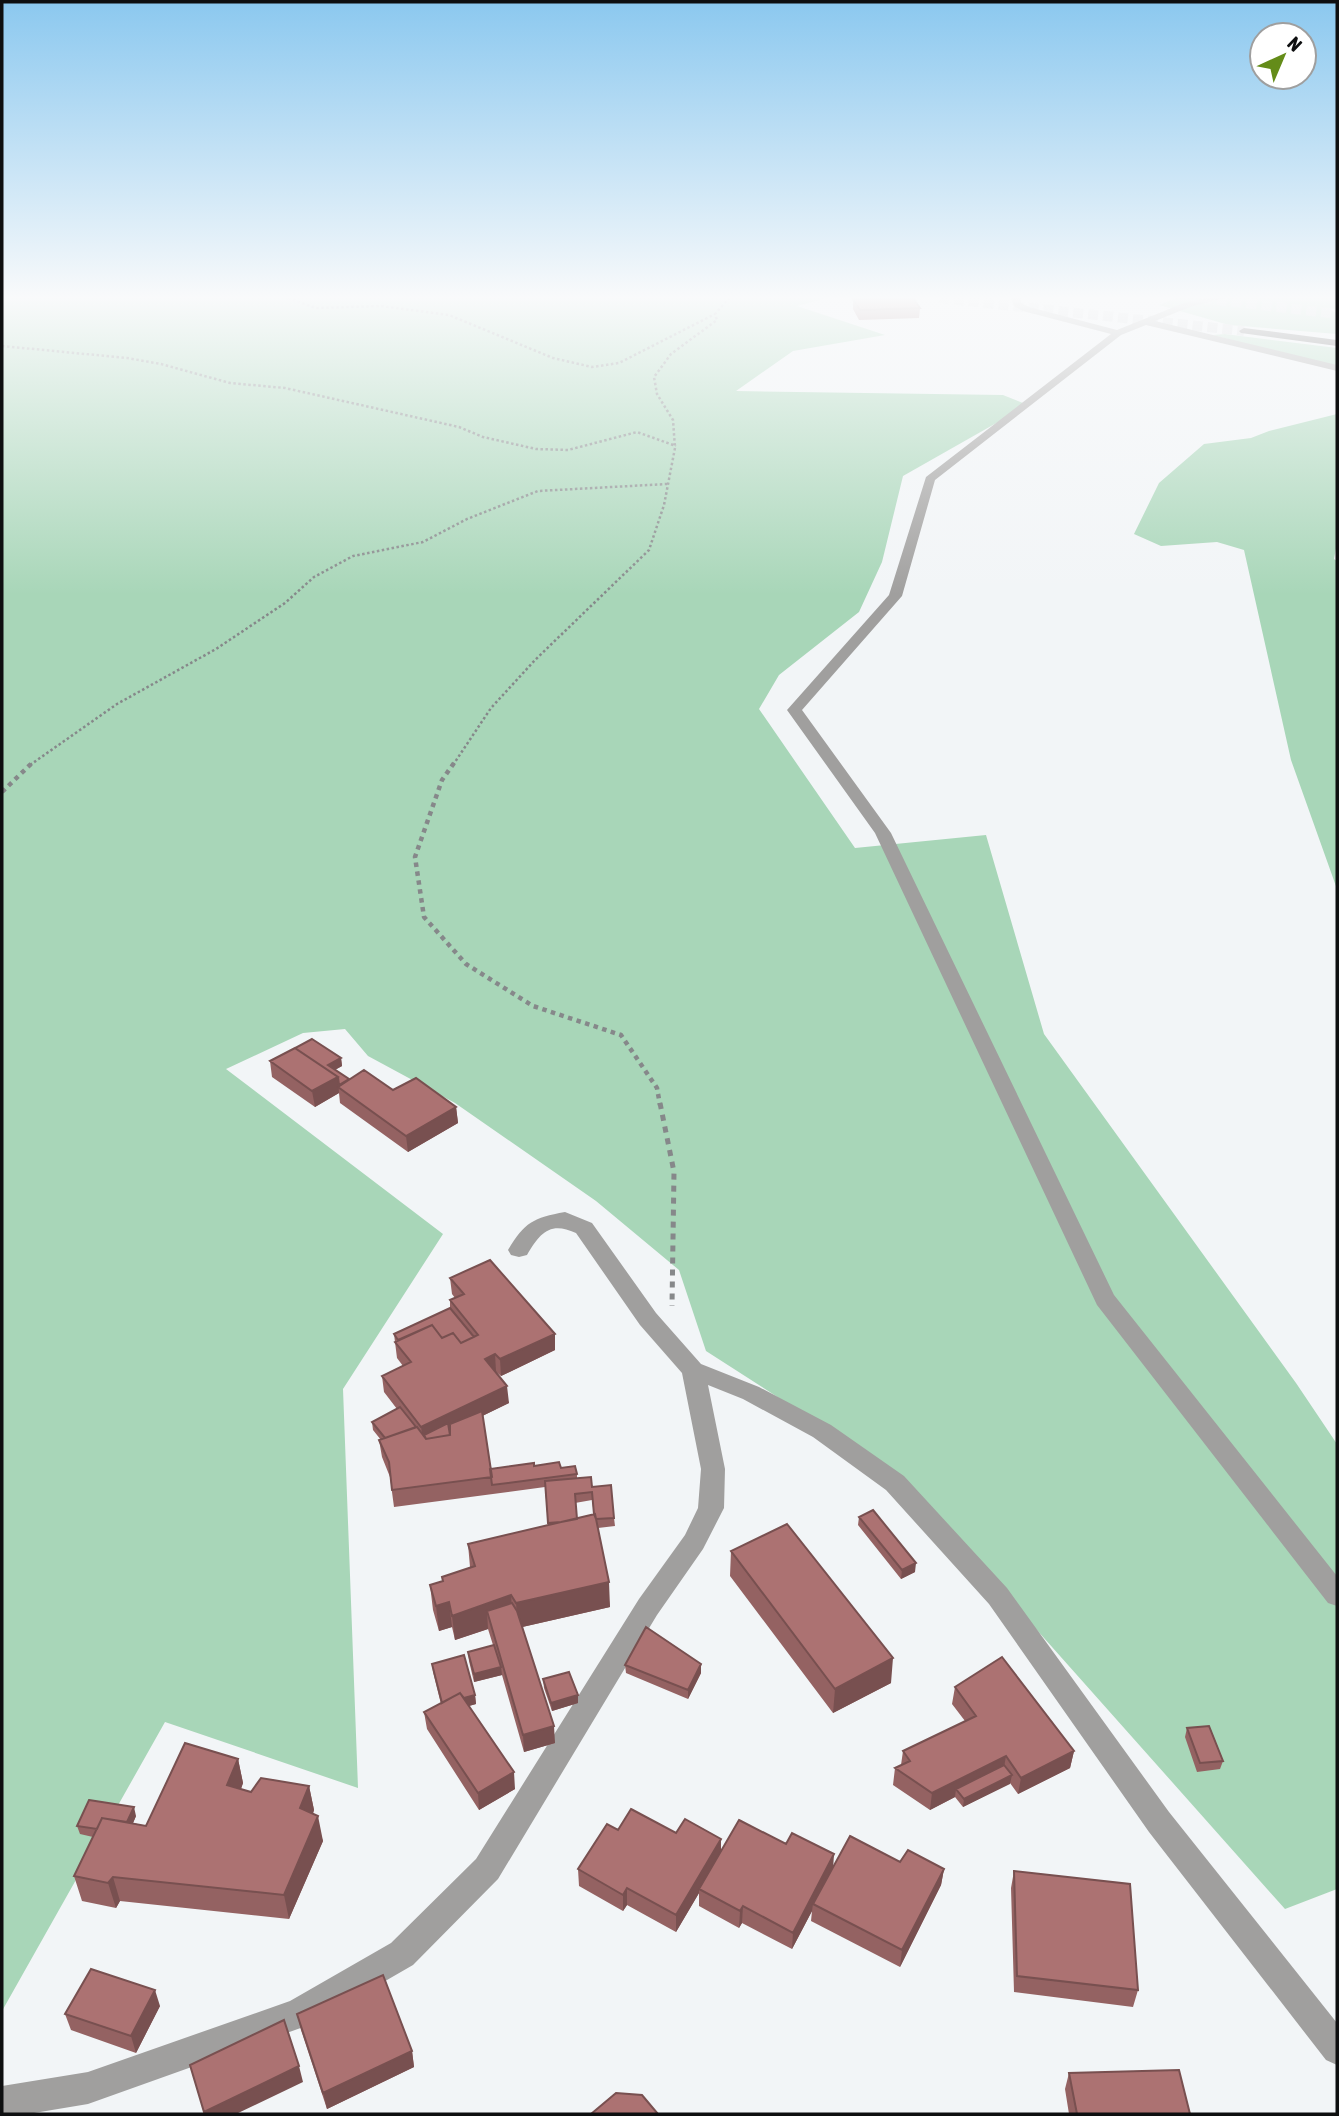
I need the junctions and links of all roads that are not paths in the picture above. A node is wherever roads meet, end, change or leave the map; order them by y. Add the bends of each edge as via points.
1 (1038, 397) edge
2 (519, 1250) dead end
3 (693, 1370) junction
4 (1337, 1595) edge
5 (1337, 2049) edge
6 (2, 2102) edge

1 - 4 street via 930,478 895,596 794,710 883,833 1105,1299
2 - 3 street via 529,1233 544,1223 565,1219 584,1228 648,1319
3 - 5 street via 751,1393 821,1431 895,1483 998,1596 1159,1822
3 - 6 street via 713,1469 711,1508 488,1869 402,1954 298,2014 88,2088

